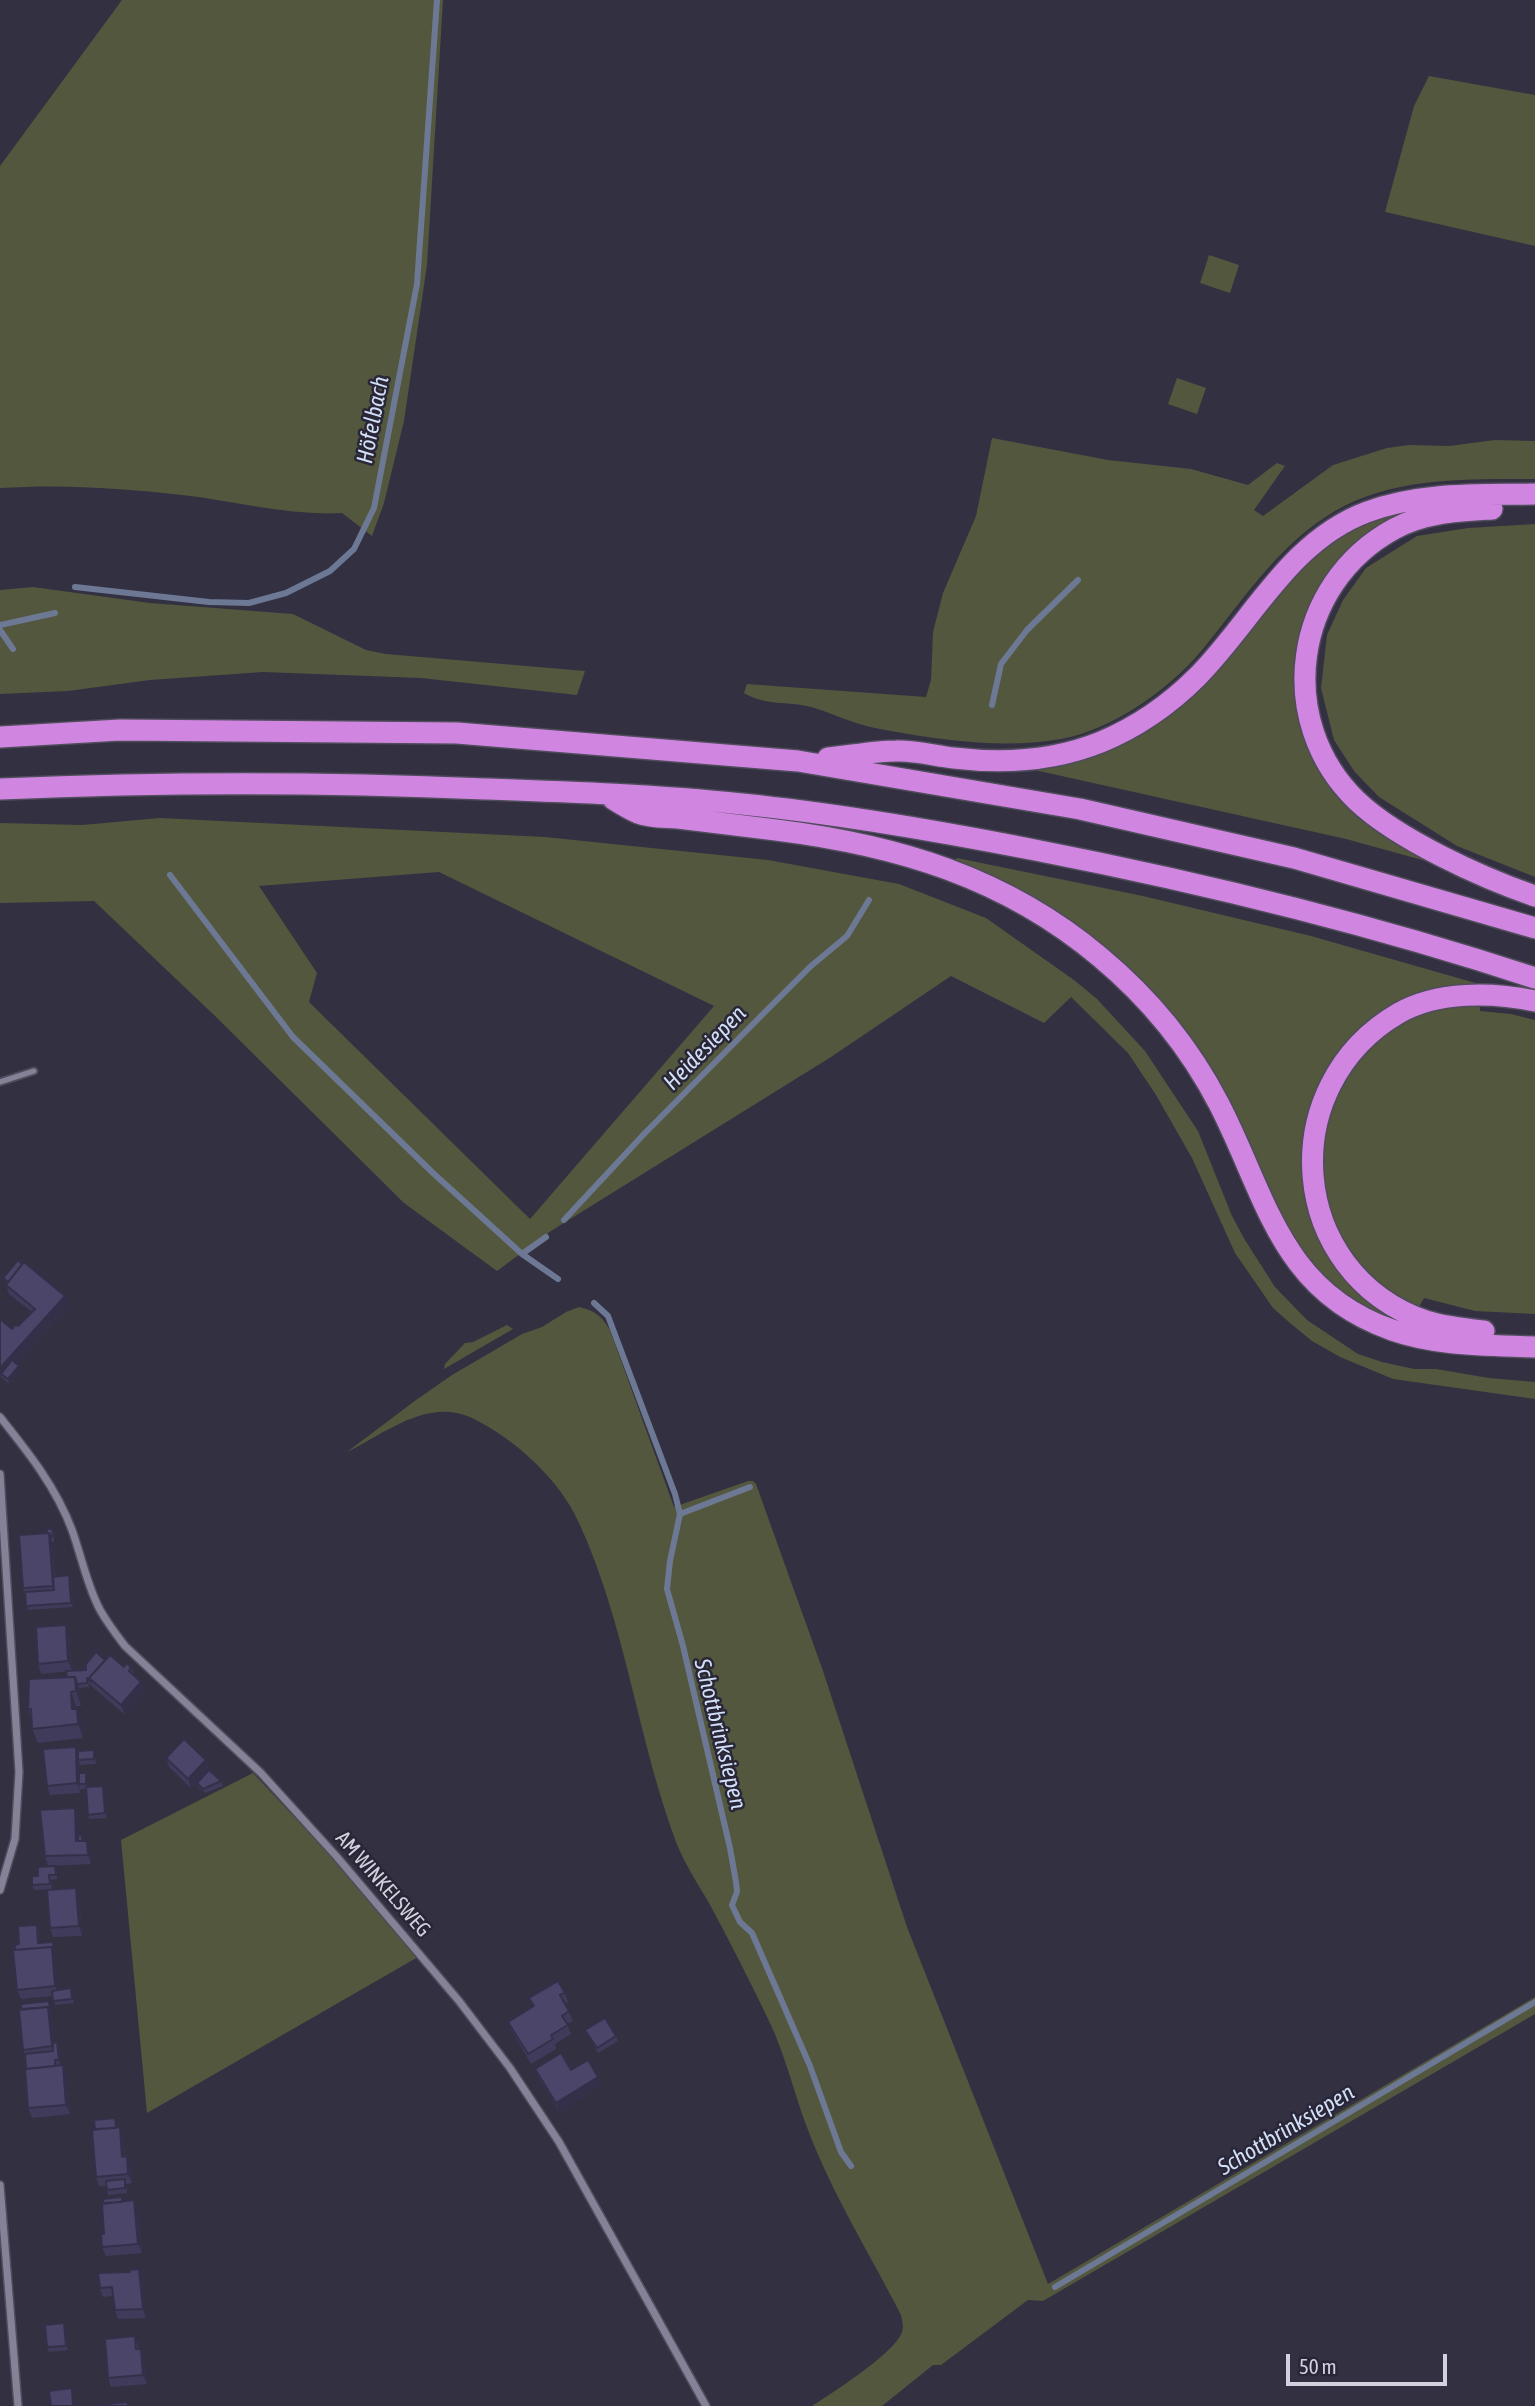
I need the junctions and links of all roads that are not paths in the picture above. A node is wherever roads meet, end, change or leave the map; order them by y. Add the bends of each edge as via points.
1 (1535, 495) edge
2 (1535, 508) edge
3 (0, 737) edge
4 (798, 761) junction
5 (0, 789) edge
6 (605, 795) junction
7 (1535, 896) edge
8 (1535, 928) edge
9 (1535, 978) edge
10 (1535, 1001) edge
11 (34, 1071) dead end
12 (0, 1082) edge
13 (1535, 1334) edge
14 (1535, 1347) edge
15 (0, 1417) edge
16 (0, 1474) edge
17 (0, 1889) edge
18 (0, 2185) edge
19 (18, 2406) edge
20 (706, 2406) edge

1 - 4 highway via 1422,499 1366,512 1340,525 1291,564 1198,676 1173,699 1100,742 1024,760 970,760 898,750
2 - 7 highway via 1447,512 1416,519 1379,538 1344,569 1325,595 1307,645 1304,680 1315,738 1357,801 1421,844
3 - 4 highway via 120,730 457,733
4 - 8 highway via 1094,812 1294,858
5 - 6 highway via 307,783
6 - 9 highway via 741,804 913,827 1070,857 1299,908
6 - 14 highway via 640,814 816,835 917,857 981,882 1029,908 1101,958 1182,1043 1219,1103 1277,1233 1312,1281 1331,1298 1395,1332 1462,1343
10 - 13 highway via 1452,997 1401,1012 1378,1028 1343,1064 1330,1087 1320,1110 1311,1160 1326,1232 1338,1252 1385,1301 1439,1325
11 - 12 lane
15 - 20 street, AM WINKELSWEG via 51,1488 72,1530 97,1604 125,1646 261,1773 423,1956 510,2068 559,2142
16 - 17 street via 19,1772 15,1839
18 - 19 street

